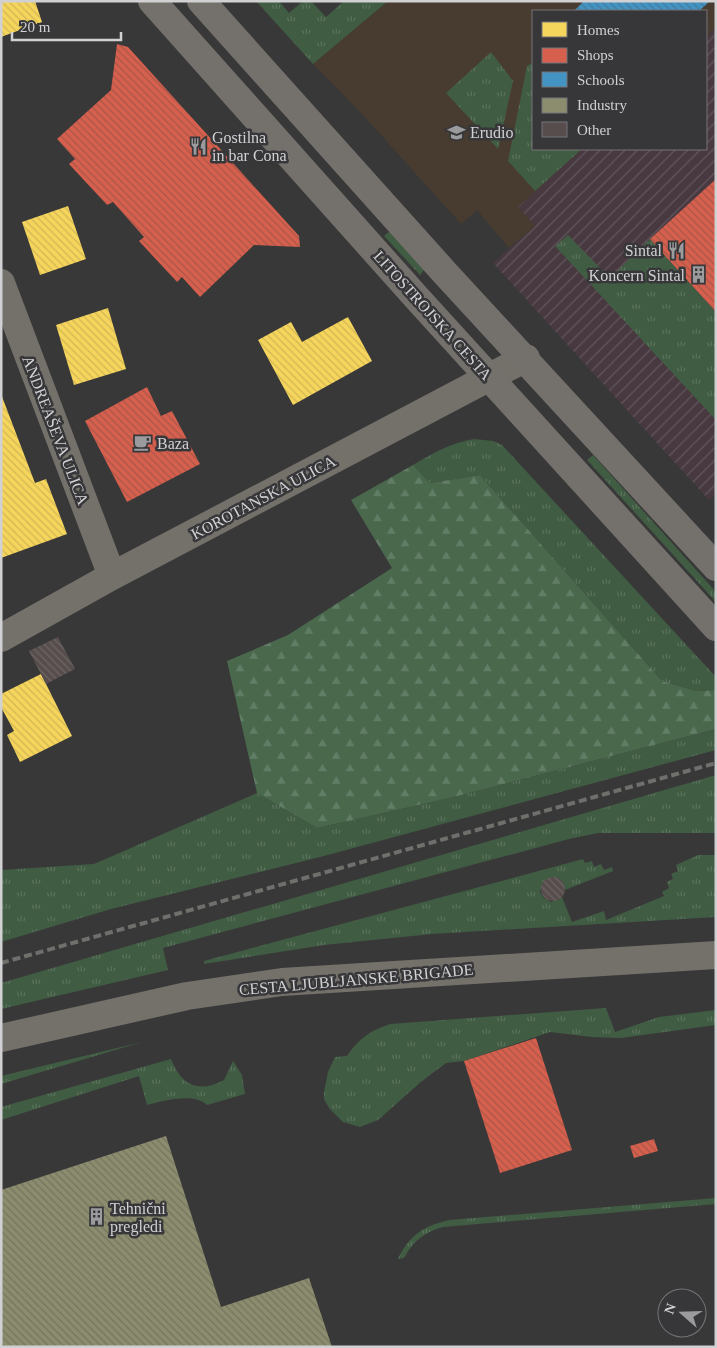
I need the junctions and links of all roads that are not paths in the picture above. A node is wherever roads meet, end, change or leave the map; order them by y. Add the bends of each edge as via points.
1 (152, 1) edge
2 (201, 1) edge
3 (1, 283) edge
4 (526, 358) junction
5 (489, 377) junction
6 (585, 425) junction
7 (556, 451) junction
8 (716, 567) edge
9 (112, 576) junction
10 (716, 627) edge
11 (1, 638) edge
12 (716, 955) edge
13 (1, 1038) edge

1 - 5 main road, LITOSTROJSKA CESTA
2 - 4 main road via 444,272
3 - 9 street, ANDREAŠEVA ULICA
4 - 5 street, KOROTANSKA ULICA
4 - 6 main road
5 - 7 main road, LITOSTROJSKA CESTA
5 - 9 street, KOROTANSKA ULICA
6 - 7 main road
6 - 8 main road
7 - 10 main road, LITOSTROJSKA CESTA
9 - 11 street, KOROTANSKA ULICA
12 - 13 street, CESTA LJUBLJANSKE BRIGADE via 282,982 187,996

